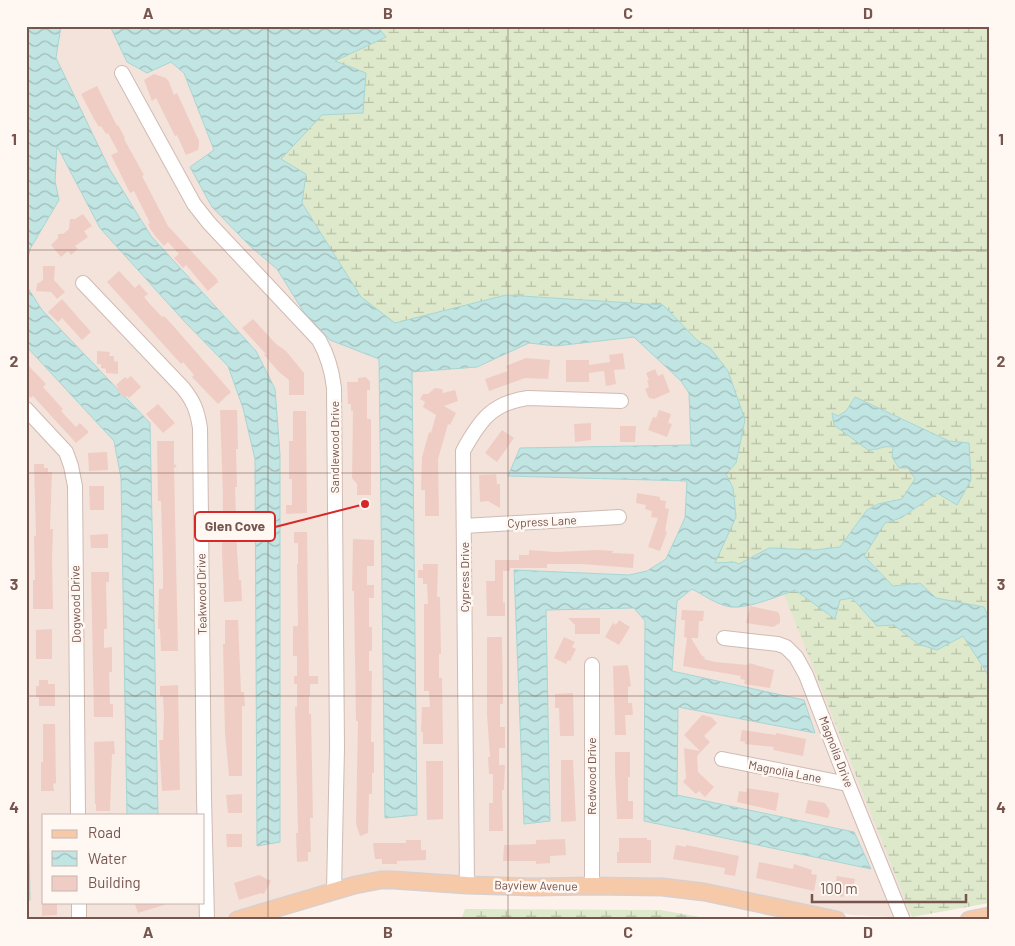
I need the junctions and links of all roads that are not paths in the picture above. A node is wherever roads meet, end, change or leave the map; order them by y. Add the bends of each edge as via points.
1 (122, 73) dead end
2 (83, 283) dead end
3 (620, 401) dead end
4 (26, 409) edge
5 (619, 517) dead end
6 (464, 526) junction
7 (724, 638) dead end
8 (592, 665) dead end
9 (722, 759) dead end
10 (848, 784) junction
11 (78, 814) edge
12 (205, 814) edge
13 (205, 828) edge
14 (467, 885) junction
15 (592, 886) junction
16 (334, 891) junction
17 (79, 904) edge
18 (989, 916) edge
19 (79, 920) edge
20 (208, 920) edge
21 (237, 920) edge
22 (837, 920) edge
23 (903, 920) edge
24 (969, 920) edge

1 - 16 street, Sandlewood Drive via 194,204 319,340 332,369 337,747
2 - 12 street, Teakwood Drive via 183,388 194,402 198,414
3 - 6 street, Cypress Drive via 528,398 503,404 492,411 463,450
4 - 11 street, Dogwood Drive via 66,452 75,486
5 - 6 street, Cypress Lane
6 - 14 street, Cypress Drive
7 - 10 street, Magnolia Drive via 778,644 796,657 814,694
8 - 15 street, Redwood Drive
9 - 10 street, Magnolia Lane
10 - 23 street, Magnolia Drive
13 - 20 street, Teakwood Drive
14 - 15 main road, Bayview Avenue
14 - 16 main road, Bayview Avenue via 381,880
15 - 22 main road, Bayview Avenue via 662,887 704,892
16 - 21 main road, Bayview Avenue
17 - 19 street
18 - 24 main road

